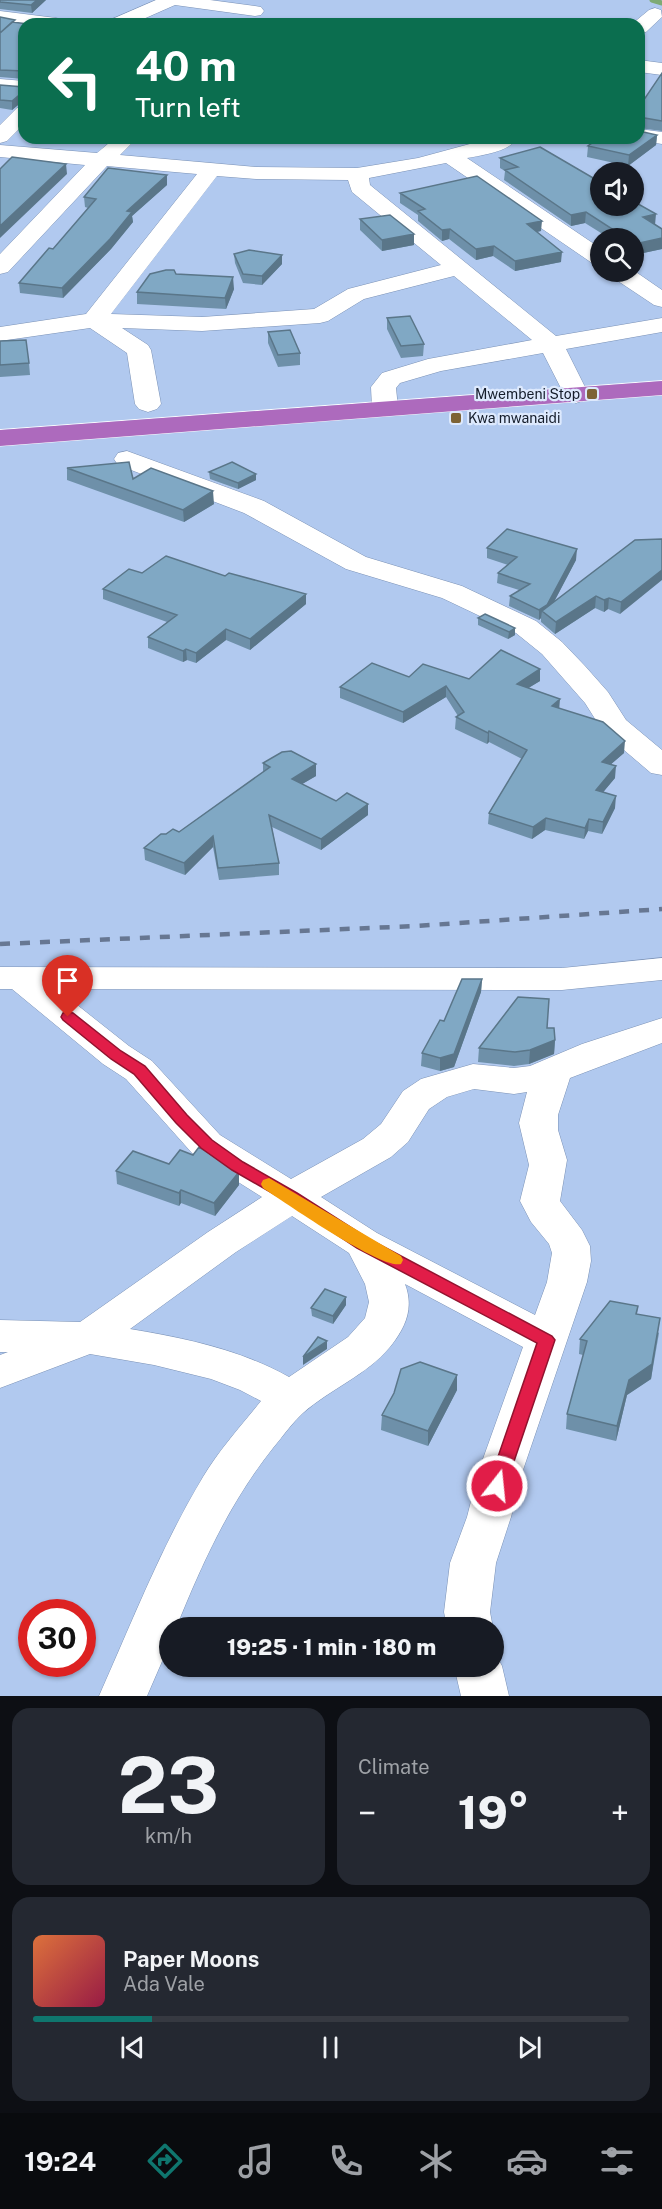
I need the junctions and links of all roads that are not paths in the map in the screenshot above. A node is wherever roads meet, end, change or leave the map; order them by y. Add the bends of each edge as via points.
1 (171, 0) edge
2 (180, 0) edge
3 (261, 5) edge
4 (655, 14) dead end
5 (0, 17) edge
6 (130, 18) edge
7 (248, 18) edge
8 (18, 19) edge
9 (645, 23) edge
10 (645, 67) edge
11 (662, 69) edge
12 (0, 84) edge
13 (18, 86) edge
14 (18, 118) edge
15 (645, 136) edge
16 (0, 137) edge
17 (662, 138) edge
18 (120, 144) edge
19 (496, 144) edge
20 (0, 151) edge
21 (449, 156) junction
22 (102, 160) junction
23 (212, 169) junction
24 (357, 174) junction
25 (590, 251) edge
26 (0, 267) edge
27 (458, 267) junction
28 (635, 282) edge
29 (662, 300) edge
30 (94, 320) junction
31 (662, 325) edge
32 (0, 334) edge
33 (551, 344) junction
34 (662, 388) edge
35 (576, 395) junction
36 (147, 404) dead end
37 (385, 408) junction
38 (0, 438) edge
39 (128, 459) dead end
40 (662, 766) edge
41 (662, 969) edge
42 (10, 978) edge
43 (662, 1030) edge
44 (554, 1072) junction
45 (292, 1197) junction
46 (363, 1244) junction
47 (0, 1336) edge
48 (88, 1338) junction
49 (546, 1340) junction
50 (0, 1372) edge
51 (291, 1398) junction
52 (468, 1617) edge
53 (481, 1677) edge
54 (123, 1696) edge
55 (485, 1696) edge

1 - 6 street
2 - 3 street
3 - 7 street
4 - 9 street
5 - 8 street
10 - 11 street
12 - 13 street
14 - 16 street
15 - 17 street
18 - 22 street
19 - 21 street
20 - 22 street
21 - 24 street
21 - 25 street
22 - 23 street
22 - 26 street
23 - 24 street
23 - 30 street
24 - 27 street via 360,187
27 - 30 street via 356,294 320,316 202,324
27 - 33 street
28 - 29 street
30 - 32 street
30 - 36 street via 140,350
31 - 33 street
33 - 35 street
33 - 37 street via 437,364 391,378 383,387
34 - 35 highway
35 - 37 highway
37 - 38 highway
39 - 40 street via 254,507 356,563 452,591 526,627 574,672 615,726
41 - 42 street via 562,980
42 - 45 street via 139,1070 206,1144
43 - 44 street
44 - 45 street via 522,1081 473,1076 434,1088 416,1100 395,1133 377,1148
44 - 49 street via 539,1113 538,1128 549,1161 540,1201 545,1213 569,1238 573,1260
45 - 46 street
45 - 48 street
46 - 49 street
46 - 51 street via 385,1280 389,1310 379,1330 359,1351
47 - 48 street
48 - 50 street
48 - 51 street via 218,1364
49 - 52 street via 473,1563
51 - 54 street via 249,1444 219,1489 182,1560
53 - 55 street

